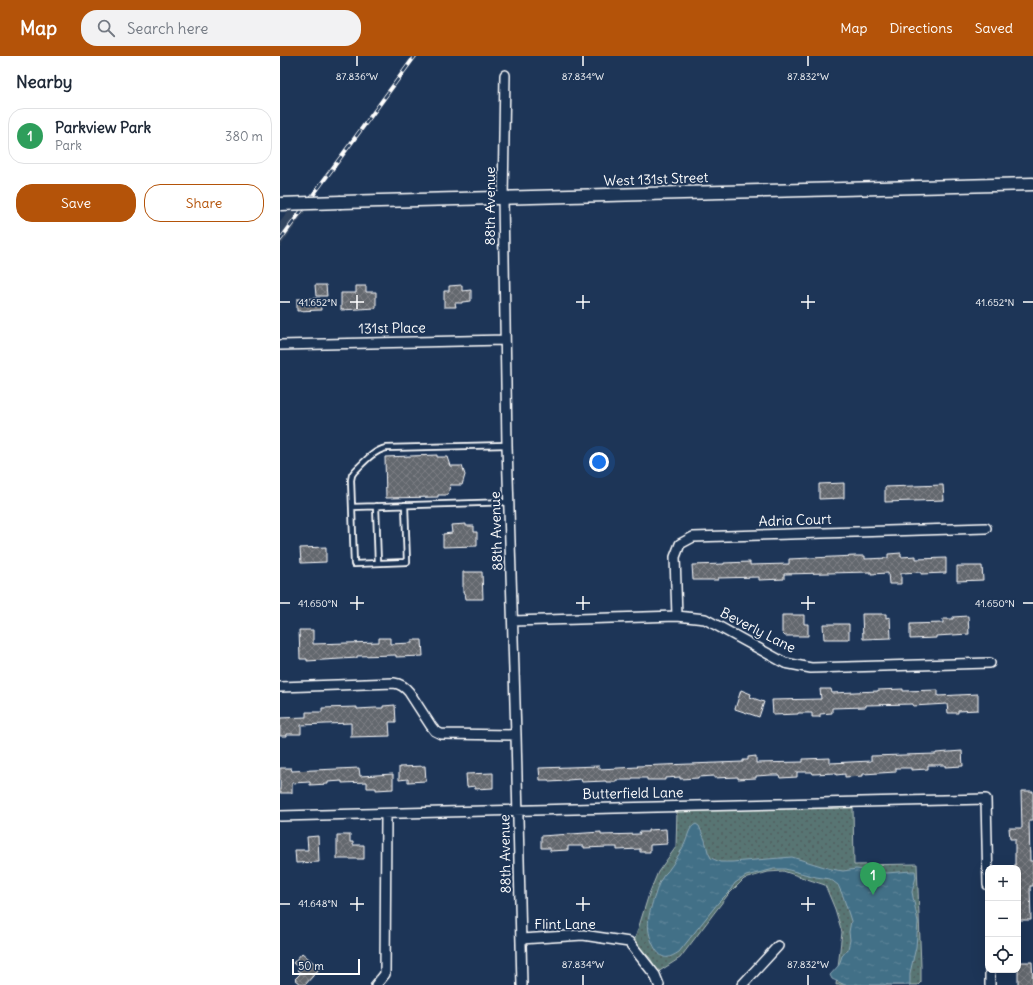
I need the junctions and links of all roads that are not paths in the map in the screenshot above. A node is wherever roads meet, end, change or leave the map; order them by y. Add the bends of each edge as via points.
1 (505, 75) dead end
2 (1033, 184) edge
3 (503, 198) junction
4 (280, 204) edge
5 (505, 340) junction
6 (280, 345) edge
7 (507, 446) junction
8 (508, 502) junction
9 (405, 505) junction
10 (376, 506) junction
11 (352, 507) junction
12 (986, 528) dead end
13 (378, 563) junction
14 (678, 616) junction
15 (513, 621) junction
16 (990, 664) dead end
17 (280, 687) edge
18 (516, 735) junction
19 (518, 810) junction
20 (386, 814) junction
21 (280, 816) edge
22 (988, 865) edge
23 (521, 939) junction
24 (778, 946) dead end
25 (990, 973) edge
26 (376, 985) edge
27 (522, 985) edge
28 (659, 985) edge
29 (742, 985) edge
30 (990, 985) edge

1 - 3 street, 88th Avenue
2 - 3 street, West 131st Street
3 - 4 street, West 131st Street, bridge
3 - 5 street, 88th Avenue
5 - 6 street, 131st Place
5 - 7 street, 88th Avenue
7 - 8 street, 88th Avenue
7 - 11 lane via 379,450 352,475
8 - 9 lane
8 - 15 street, 88th Avenue
9 - 10 lane
9 - 13 lane via 407,562
10 - 11 lane
10 - 13 lane
11 - 13 lane via 354,564
12 - 14 street, Adria Court via 693,537 680,544 675,558
14 - 15 street, Beverly Lane
14 - 16 street, Beverly Lane via 705,619 785,663 810,668
15 - 18 street, 88th Avenue
17 - 18 street via 400,684 409,692 435,731 441,734
18 - 19 street, 88th Avenue
19 - 20 street, Butterfield Lane
19 - 22 street, Butterfield Lane via 986,799
19 - 23 street, 88th Avenue
20 - 21 street, Butterfield Lane
20 - 26 street via 385,974
23 - 27 street, 88th Avenue
23 - 28 street, Flint Lane via 583,935 629,942 655,975
24 - 29 street
25 - 30 street

